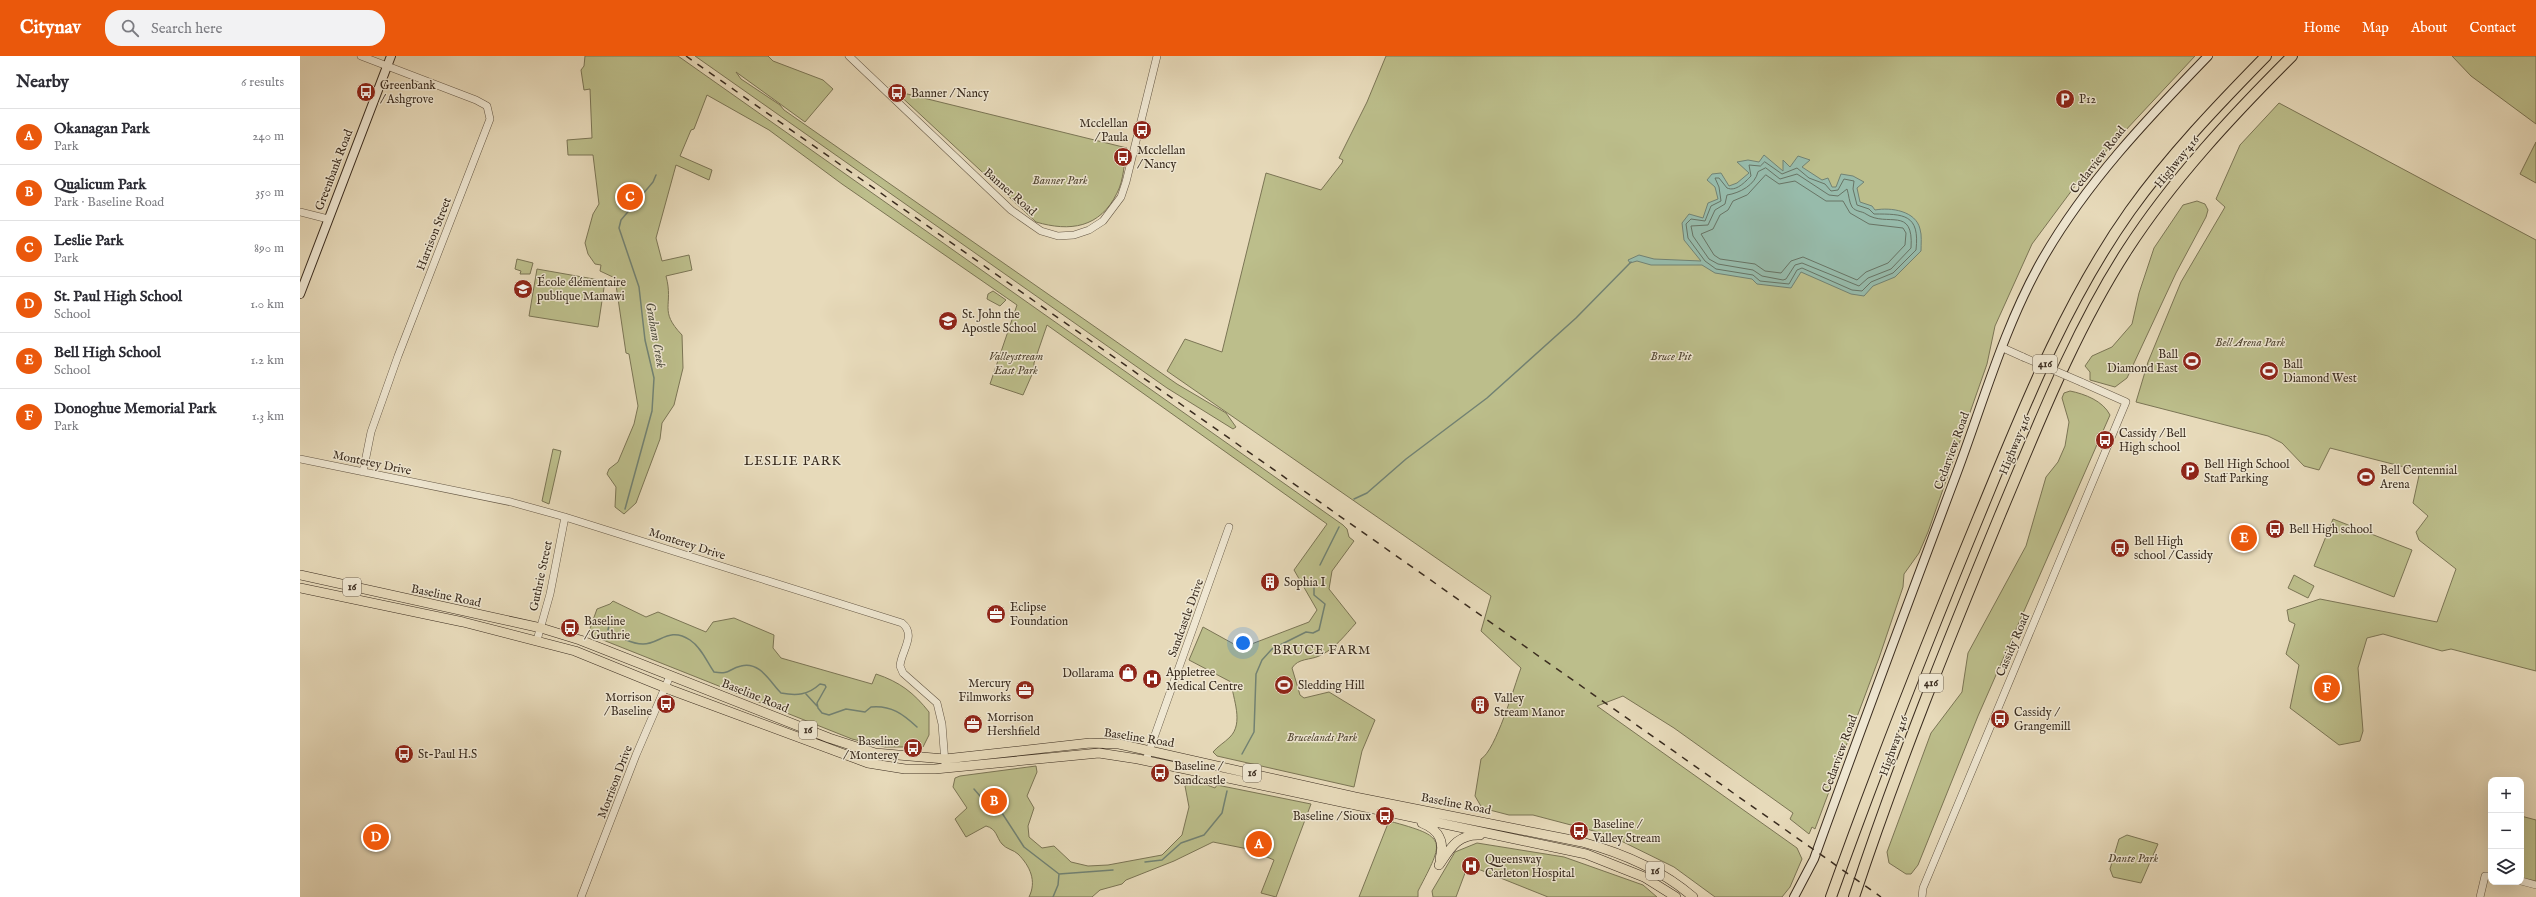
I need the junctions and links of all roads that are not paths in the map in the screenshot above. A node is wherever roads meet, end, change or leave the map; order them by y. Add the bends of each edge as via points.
1 (361, 56) edge
2 (391, 56) edge
3 (849, 56) edge
4 (1157, 56) edge
5 (2208, 56) edge
6 (2266, 56) edge
7 (2292, 56) edge
8 (387, 66) junction
9 (300, 212) edge
10 (328, 219) junction
11 (300, 294) edge
12 (2003, 348) junction
13 (300, 459) edge
14 (363, 472) junction
15 (565, 517) junction
16 (1229, 527) dead end
17 (300, 575) edge
18 (300, 588) edge
19 (541, 628) junction
20 (537, 640) junction
21 (670, 676) junction
22 (665, 687) junction
23 (1149, 750) junction
24 (945, 759) junction
25 (1146, 760) junction
26 (946, 768) junction
27 (1400, 815) junction
28 (1507, 838) junction
29 (2488, 876) edge
30 (2524, 882) edge
31 (2536, 885) edge
32 (581, 897) edge
33 (1676, 897) edge
34 (1693, 897) edge
35 (1794, 897) edge
36 (1831, 897) edge
37 (1854, 897) edge
38 (1922, 897) edge
39 (2480, 897) edge

1 - 8 street, Harrison Street
2 - 8 main road, Greenbank Road
3 - 4 street, Banner Road via 1010,210 1041,231 1058,236 1074,235 1089,230 1103,221 1121,197
5 - 12 main road, Cedarview Road via 2117,152 2073,212 2028,286
6 - 36 highway, Highway 416 / 416 via 2186,141 2144,193 2099,260 2071,308 2005,453 1944,599 1892,728
7 - 37 highway, Highway 416 / 416 via 2172,188 2128,249 2073,346 2021,464 1917,720
8 - 10 main road, Greenbank Road
8 - 14 street, Harrison Street via 482,102 487,106 490,119 398,356 371,432
9 - 10 street
10 - 11 main road, Greenbank Road
12 - 35 main road, Cedarview Road via 1814,859
12 - 38 street, Cassidy Road, bridge via 2126,402 1922,888
13 - 14 street, Monterey Drive
14 - 15 street, Monterey Drive via 511,502
15 - 19 street, Guthrie Street
15 - 24 street, Monterey Drive via 902,623 909,634 900,666 903,673 937,703
16 - 23 street, Sandcastle Drive
17 - 19 main road, Baseline Road / 16
18 - 20 main road, Baseline Road / 16
19 - 20 street, Guthrie Street
19 - 21 main road, Baseline Road / 16 via 580,640
20 - 22 main road, Baseline Road / 16 via 574,651
21 - 22 street, Morrison Drive
21 - 24 main road, Baseline Road / 16 via 856,748 876,753
22 - 26 main road, Baseline Road / 16 via 853,758 904,769
22 - 32 street, Morrison Drive
23 - 24 main road, Baseline Road / 16 via 1090,742
23 - 25 street, Sandcastle Drive
23 - 34 main road, Baseline Road / 16 via 1355,797 1582,842 1645,866
24 - 26 street, Monterey Drive
25 - 26 main road, Baseline Road / 16 via 1099,753
25 - 27 main road, Baseline Road / 16
27 - 28 main road, Baseline Road / 16
27 - 28 main road via 1428,826 1439,835 1443,847 1439,865 1454,844 1466,836
28 - 33 main road, Baseline Road / 16 via 1599,858 1644,877
29 - 39 street
30 - 31 street

